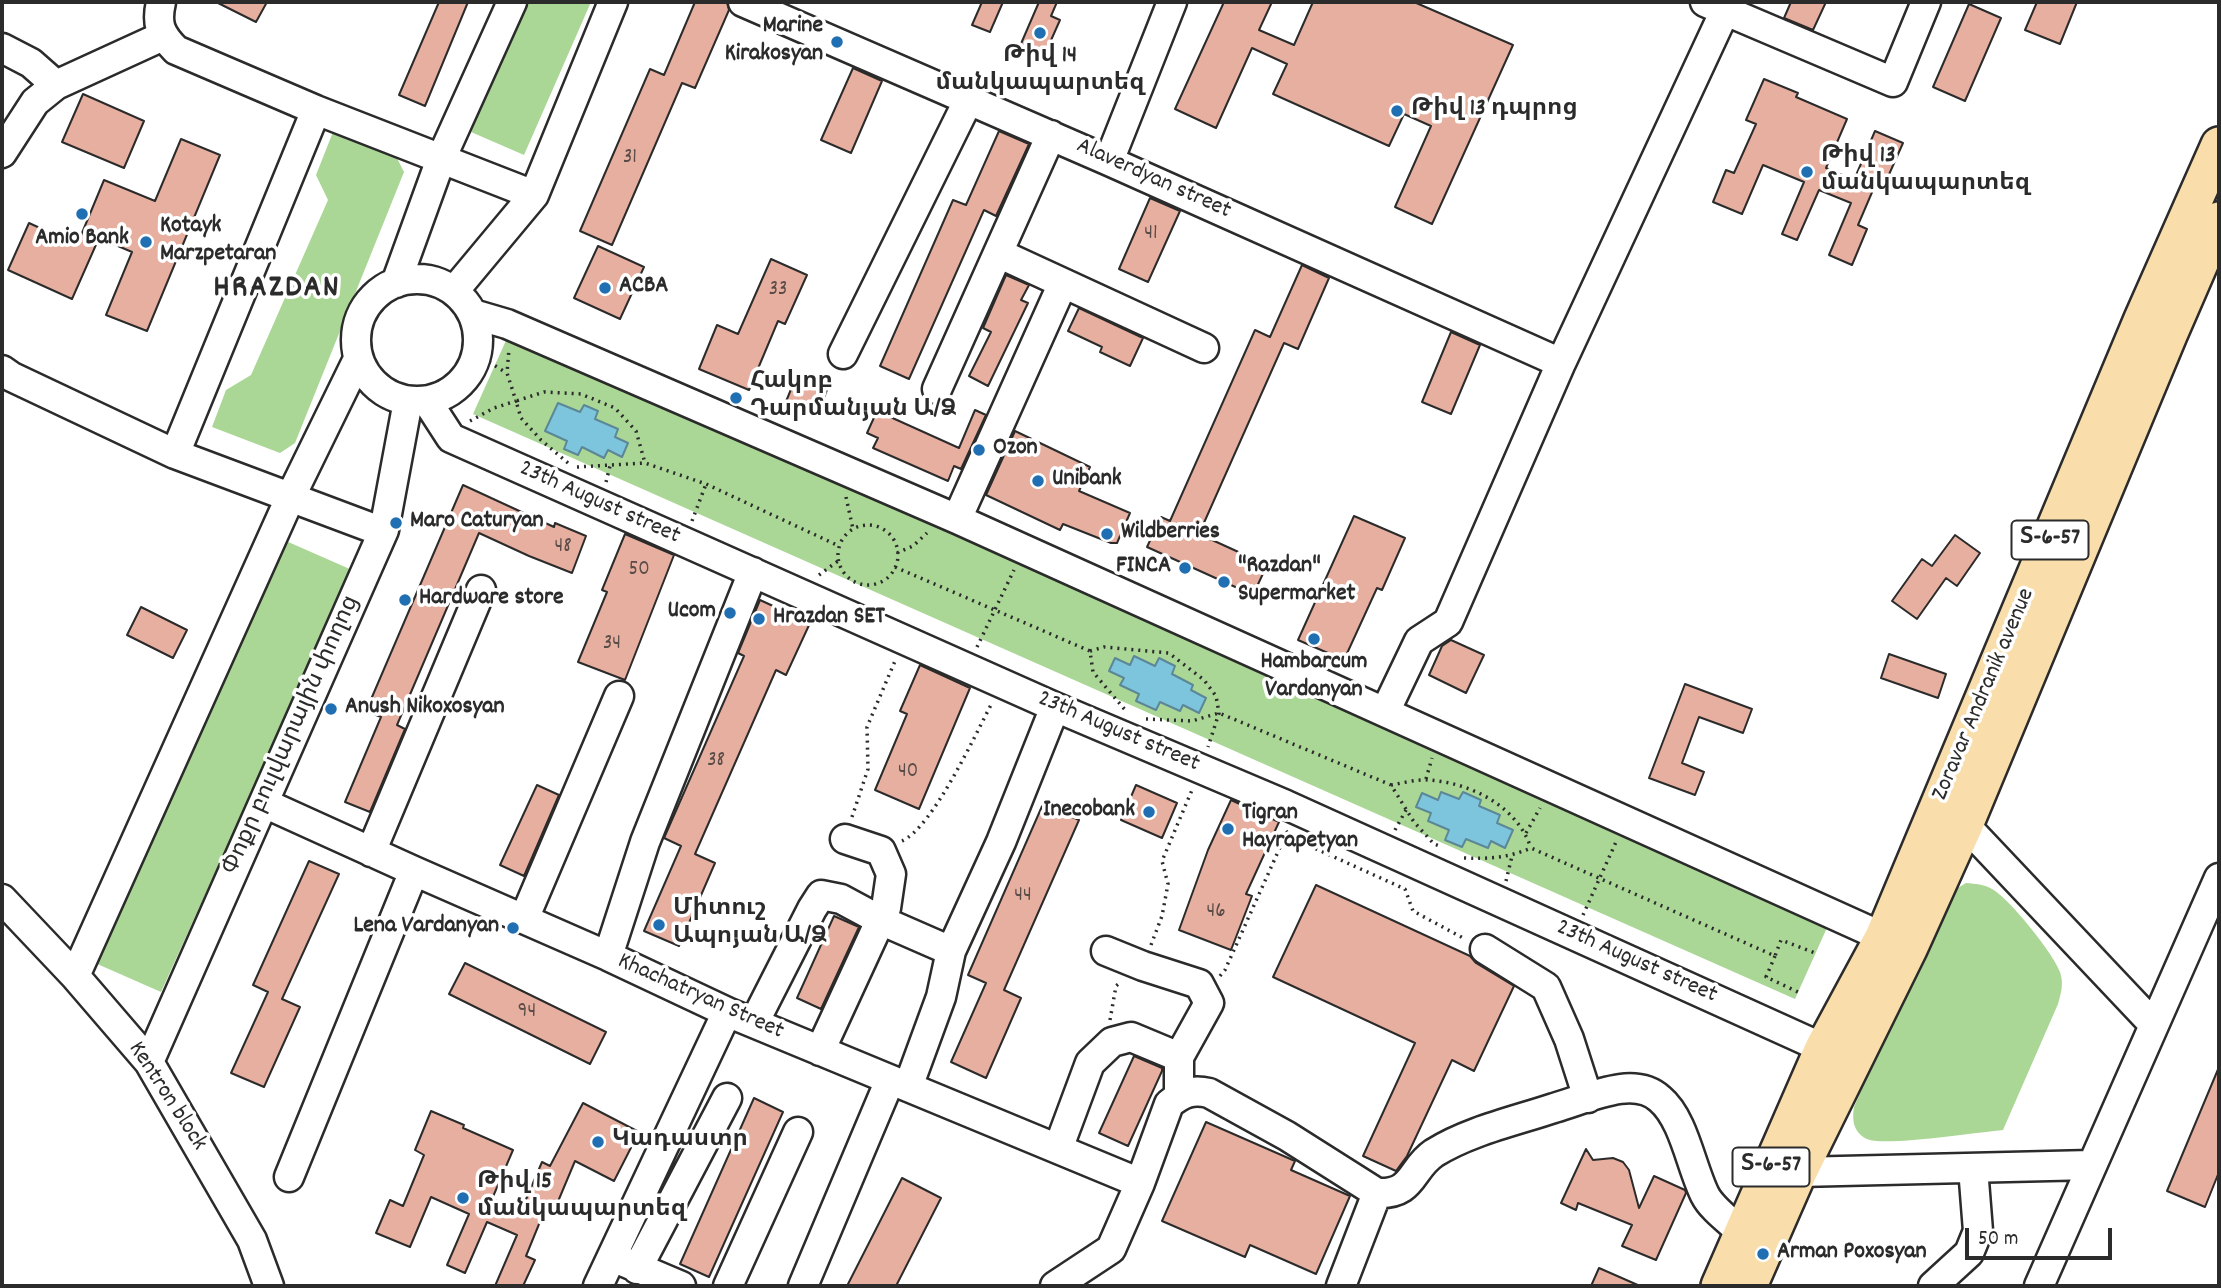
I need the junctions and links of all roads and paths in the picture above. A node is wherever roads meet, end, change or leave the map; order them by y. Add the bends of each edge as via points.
1 (161, 2) edge
2 (512, 2) edge
3 (613, 2) edge
4 (743, 2) edge
5 (1172, 2) edge
6 (1926, 2) edge
7 (1719, 5) edge
8 (163, 36) junction
9 (2, 48) edge
10 (56, 85) junction
11 (968, 100) junction
12 (316, 110) junction
13 (1051, 135) junction
14 (2219, 145) edge
15 (2, 153) edge
16 (441, 159) junction
17 (1109, 161) junction
18 (534, 195) junction
19 (2219, 220) edge
20 (998, 253) junction
21 (396, 283) junction
22 (1063, 283) junction
23 (454, 291) junction
24 (473, 314) junction
25 (509, 345) dead end
26 (1204, 348) dead end
27 (843, 354) dead end
28 (477, 355) junction
29 (358, 359) junction
30 (1561, 363) junction
31 (2, 370) edge
32 (507, 373) junction
33 (937, 389) dead end
34 (598, 393) dead end
35 (593, 400) junction
36 (417, 401) junction
37 (516, 401) junction
38 (463, 425) dead end
39 (175, 454) junction
40 (645, 463) junction
41 (706, 484) junction
42 (846, 495) dead end
43 (290, 498) junction
44 (957, 519) junction
45 (692, 521) dead end
46 (853, 529) junction
47 (929, 531) dead end
48 (383, 532) junction
49 (839, 546) junction
50 (897, 553) junction
51 (895, 567) junction
52 (1014, 570) dead end
53 (753, 572) junction
54 (481, 590) dead end
55 (993, 611) junction
56 (904, 640) junction
57 (1175, 643) dead end
58 (1090, 651) junction
59 (1169, 653) junction
60 (968, 668) junction
61 (1003, 683) junction
62 (619, 696) dead end
63 (1055, 707) junction
64 (1385, 712) junction
65 (1219, 713) junction
66 (1135, 715) dead end
67 (1144, 719) dead end
68 (1432, 757) dead end
69 (1201, 768) junction
70 (1426, 779) junction
71 (1391, 785) junction
72 (1482, 787) dead end
73 (1480, 793) junction
74 (264, 803) junction
75 (1542, 804) dead end
76 (1286, 805) junction
77 (1406, 810) junction
78 (1965, 825) junction
79 (1286, 833) junction
80 (1526, 833) junction
81 (1618, 837) dead end
82 (1390, 838) dead end
83 (845, 839) joint
84 (1531, 848) junction
85 (881, 851) junction
86 (371, 852) junction
87 (1450, 852) dead end
88 (1457, 855) dead end
89 (1512, 856) junction
90 (414, 871) junction
91 (2219, 878) edge
92 (1599, 879) junction
93 (1503, 893) dead end
94 (2, 899) edge
95 (524, 919) junction
96 (880, 920) junction
97 (1574, 935) junction
98 (1896, 943) junction
99 (1485, 949) joint
100 (951, 951) junction
101 (1106, 951) dead end
102 (1818, 954) dead end
103 (608, 956) junction
104 (1775, 956) junction
105 (1143, 966) junction
106 (75, 976) junction
107 (1203, 992) junction
108 (1798, 992) dead end
109 (727, 1012) junction
110 (754, 1023) junction
111 (2154, 1025) junction
112 (1112, 1042) junction
113 (820, 1051) junction
114 (1838, 1055) junction
115 (1179, 1057) junction
116 (149, 1062) junction
117 (899, 1084) junction
118 (1179, 1096) junction
119 (727, 1098) dead end
120 (1588, 1098) junction
121 (798, 1132) dead end
122 (1058, 1149) junction
123 (2091, 1165) junction
124 (1973, 1168) junction
125 (653, 1170) junction
126 (1798, 1172) junction
127 (289, 1177) dead end
128 (684, 1181) junction
129 (1140, 1183) junction
130 (1377, 1193) junction
131 (1742, 1233) junction
132 (625, 1263) junction
133 (269, 1286) edge
134 (598, 1286) edge
135 (681, 1286) edge
136 (728, 1286) edge
137 (803, 1286) edge
138 (1055, 1286) edge
139 (1341, 1286) edge
140 (1719, 1286) edge
141 (1749, 1286) edge
142 (1933, 1286) edge
143 (2039, 1286) edge

1 - 8 street
2 - 16 street
3 - 18 street
4 - 11 street, Alaverdyan street
5 - 17 street
6 - 7 street via 1893,82
7 - 30 street
8 - 10 street
8 - 12 street via 176,50
9 - 10 street via 31,63
10 - 15 street via 35,102
11 - 13 street, Alaverdyan street
11 - 27 street
12 - 16 street
12 - 39 street
13 - 17 street, Alaverdyan street
13 - 20 street
14 - 98 main road, Zoravar Andranik avenue / Տ-6-57 via 2131,345
16 - 18 street
16 - 21 street
17 - 30 street, Alaverdyan street
18 - 23 street
19 - 78 main road, Zoravar Andranik avenue / Տ-6-57
20 - 22 street
20 - 33 street
21 - 23 street via 426,280
21 - 29 street via 376,295 362,313 355,335
22 - 26 street
22 - 44 street
23 - 24 street
24 - 28 street
24 - 44 street
25 - 32 path
28 - 32 path
28 - 36 street via 467,376 449,393
29 - 36 street via 377,387 391,396
29 - 43 street
30 - 64 street via 1448,622 1419,641
31 - 39 street
32 - 37 path
34 - 35 path
35 - 37 path via 581,394 544,392
35 - 40 path via 615,408 636,431
36 - 48 street, Փոքր բուլվարային փողոց
36 - 53 street, 23th August street via 451,438
37 - 38 path
37 - 40 path via 521,418 573,467
39 - 43 street
40 - 41 path
41 - 45 path
41 - 49 path
42 - 46 path
43 - 48 street
43 - 106 street
44 - 64 street
46 - 49 path
46 - 50 path via 866,525 880,528 891,536
47 - 50 path
48 - 74 street, Փոքր բուլվարային փողոց
49 - 51 path via 841,568 858,583 880,582
50 - 51 path
51 - 55 path
52 - 55 path
53 - 56 street, 23th August street
53 - 103 street via 645,842
54 - 86 street
55 - 58 path
55 - 60 path
56 - 60 street, 23th August street
56 - 83 path via 867,727 868,769
57 - 59 path
58 - 59 path via 1104,647
58 - 66 path via 1093,672 1127,712
59 - 65 path via 1204,680 1216,696
60 - 61 street, 23th August street
61 - 63 street, 23th August street
61 - 85 path via 934,810 909,838
62 - 95 street
63 - 69 street, 23th August street
63 - 100 street
64 - 98 street
65 - 67 path via 1192,721
65 - 69 path
65 - 71 path
68 - 70 path
69 - 76 street, 23th August street
69 - 105 path via 1162,861 1168,884 1162,916
70 - 71 path
70 - 73 path
71 - 77 path
72 - 73 path
73 - 80 path
74 - 86 street, Khachatryan Street
74 - 116 street, Փոքր բուլվարային փողոց
75 - 80 path
76 - 79 path
76 - 97 street, 23th August street
77 - 82 path
77 - 87 path via 1434,844
78 - 98 main road, Zoravar Andranik avenue / Տ-6-57
78 - 111 street
79 - 99 path via 1405,889 1413,911
79 - 107 path via 1225,970
80 - 84 path
81 - 92 path
83 - 85 street
84 - 89 path
84 - 92 path
85 - 96 street via 891,874
86 - 90 street, Khachatryan Street
88 - 89 path
89 - 93 path
90 - 95 street, Khachatryan Street
90 - 127 street
91 - 111 street
92 - 97 path
92 - 104 path
94 - 106 street, Kentron block
95 - 103 street, Khachatryan Street
96 - 100 street
96 - 110 street via 841,899 821,895
96 - 113 street
97 - 114 street, 23th August street
98 - 114 main road, Zoravar Andranik avenue / Տ-6-57
99 - 120 street via 1546,987
100 - 117 street via 942,997
101 - 105 street
102 - 104 path via 1781,940
103 - 109 street, Khachatryan Street
104 - 108 path via 1766,977
105 - 107 street via 1199,984
105 - 112 path via 1116,986 1109,1014
106 - 116 street, Kentron block
107 - 115 street via 1209,1003
109 - 110 street, Khachatryan Street
109 - 125 street
110 - 113 street, Khachatryan Street
111 - 123 street
112 - 115 street via 1131,1037
112 - 122 street via 1090,1063
113 - 117 street, Khachatryan Street
114 - 126 main road, Zoravar Andranik avenue / Տ-6-57
114 - 131 main road, Zoravar Andranik avenue / Տ-6-57
115 - 118 street
116 - 133 street, Kentron block via 253,1240
117 - 122 street, Khachatryan Street
117 - 137 street
118 - 129 street via 1169,1104
118 - 130 street via 1196,1090 1209,1093
119 - 128 street
120 - 130 street via 1456,1142 1432,1154 1404,1188
120 - 131 street via 1621,1089 1645,1089 1661,1100 1673,1114 1706,1198
121 - 136 street
122 - 129 street, Khachatryan Street
123 - 124 street
123 - 143 street
124 - 126 street
124 - 142 street via 1978,1231 1969,1253
125 - 128 street
125 - 132 street
126 - 141 main road, Zoravar Andranik avenue / Տ-6-57
128 - 132 street
129 - 138 street via 1111,1249
130 - 139 street
131 - 140 main road, Zoravar Andranik avenue / Տ-6-57
132 - 134 street
132 - 135 street

